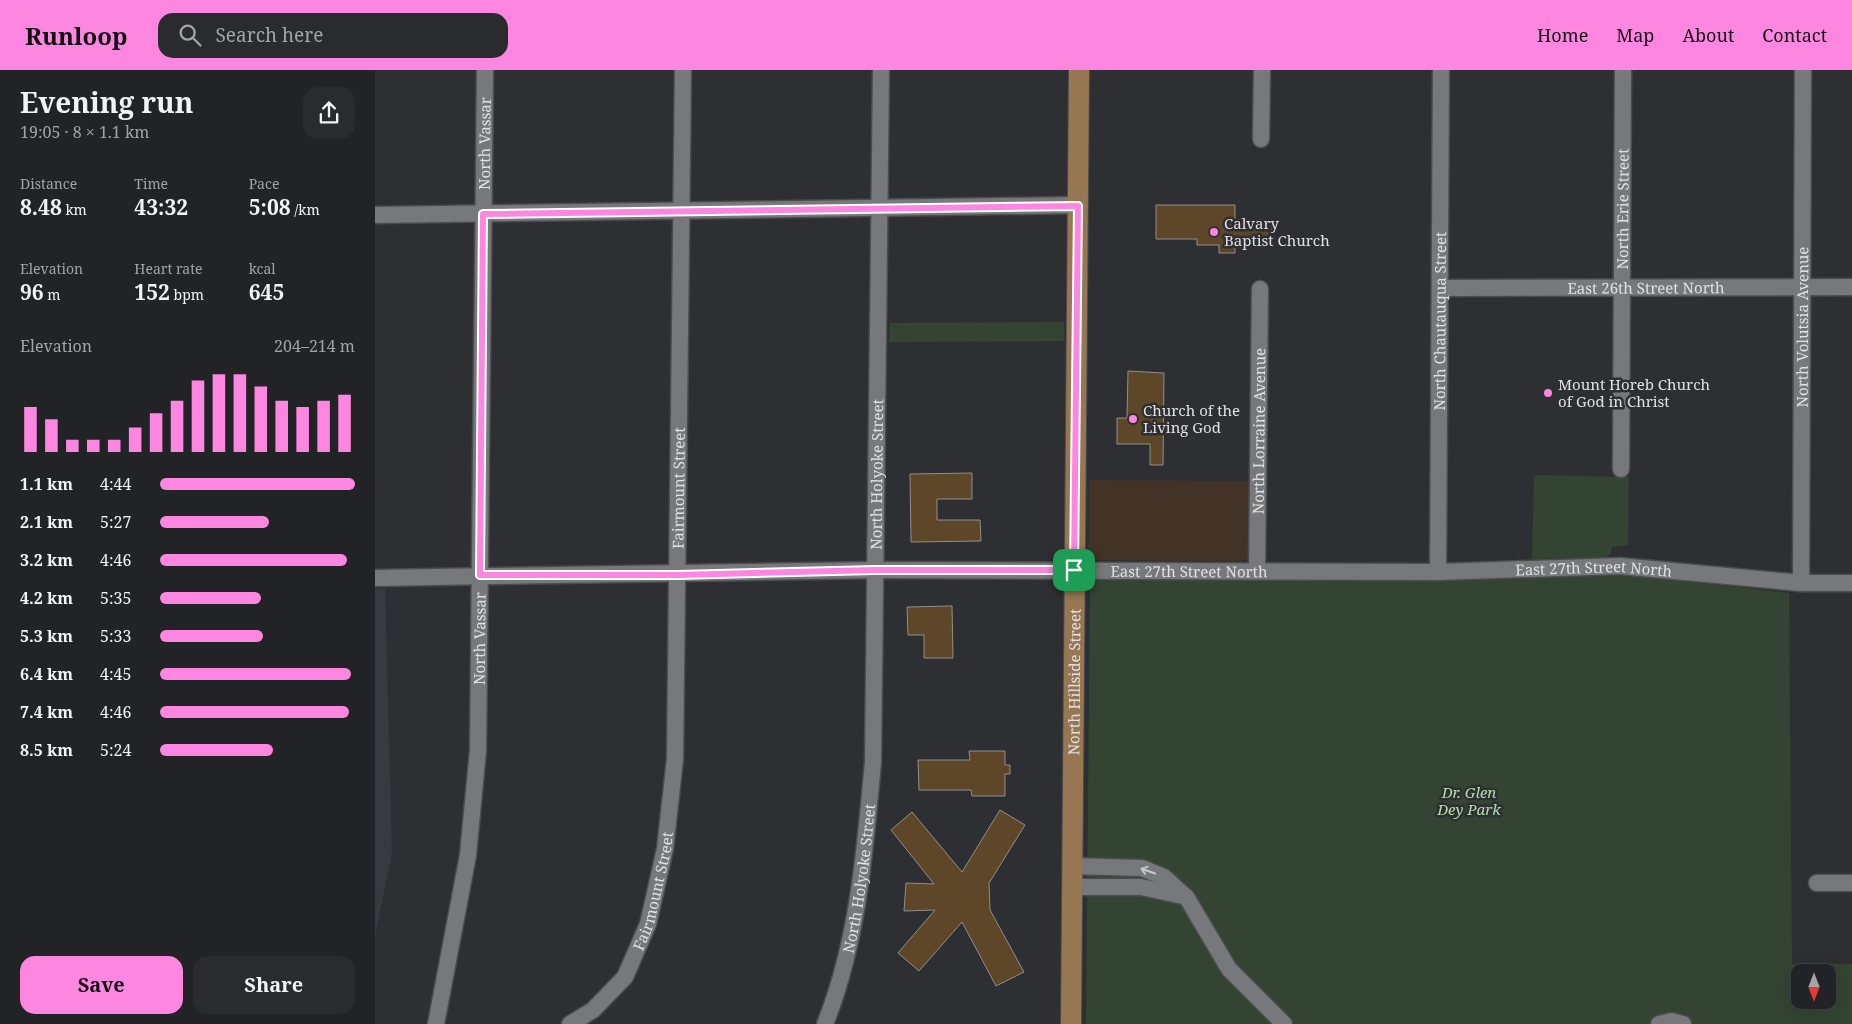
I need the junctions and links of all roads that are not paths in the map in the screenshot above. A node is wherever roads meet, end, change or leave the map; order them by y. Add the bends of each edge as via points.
1 (485, 70) edge
2 (683, 70) edge
3 (881, 70) edge
4 (1079, 70) edge
5 (1262, 70) edge
6 (1441, 70) edge
7 (1623, 70) edge
8 (1803, 70) edge
9 (1261, 139) dead end
10 (1078, 206) junction
11 (879, 208) junction
12 (682, 211) junction
13 (483, 214) junction
14 (375, 215) edge
15 (1801, 287) junction
16 (1852, 287) edge
17 (1441, 288) junction
18 (1621, 288) junction
19 (1260, 290) dead end
20 (1621, 469) dead end
21 (875, 570) junction
22 (1074, 570) junction
23 (1257, 571) junction
24 (1438, 572) junction
25 (480, 575) junction
26 (678, 575) junction
27 (375, 578) edge
28 (1801, 583) junction
29 (1852, 583) edge
30 (1071, 866) junction
31 (1817, 883) dead end
32 (1852, 883) edge
33 (1071, 887) junction
34 (1187, 898) junction
35 (435, 1024) edge
36 (570, 1024) edge
37 (825, 1024) edge
38 (1071, 1024) edge
39 (1284, 1024) edge
40 (1659, 1024) edge
41 (1683, 1024) edge

1 - 13 street, North Vassar
2 - 12 street, Fairmount Street
3 - 11 street, North Holyoke Street
4 - 10 main road, North Hillside Street
5 - 9 street
6 - 17 street, North Chautauqua Street
7 - 18 street, North Erie Street
8 - 15 street, North Volutsia Avenue
10 - 11 street
10 - 22 main road, North Hillside Street
11 - 12 street
11 - 21 street, North Holyoke Street
12 - 13 street
12 - 26 street, Fairmount Street
13 - 14 street
13 - 25 street, North Vassar
15 - 16 street, East 26th Street North
15 - 18 street, East 26th Street North
15 - 28 street, North Volutsia Avenue
17 - 18 street, East 26th Street North
17 - 24 street, North Chautauqua Street
18 - 20 street, North Erie Street
19 - 23 street, North Lorraine Avenue
21 - 22 street, East 27th Street North
21 - 26 street, East 27th Street North
21 - 37 street, North Holyoke Street via 873,762 865,845 850,939 837,994
22 - 23 street, East 27th Street North
22 - 30 main road, North Hillside Street
23 - 24 street, East 27th Street North
24 - 28 street, East 27th Street North via 1620,566
25 - 26 street, East 27th Street North
25 - 27 street, East 27th Street North
25 - 35 street, North Vassar via 477,750 469,855
26 - 36 street, Fairmount Street via 675,759 665,849 648,924 625,977 593,1010
28 - 29 street, East 27th Street North
30 - 33 main road, North Hillside Street
34 -> 30 street via 1164,877 1142,868
31 - 32 street
33 - 34 street via 1141,887
33 - 38 main road, North Hillside Street
34 - 39 street via 1229,969
40 - 41 street via 1671,1021

